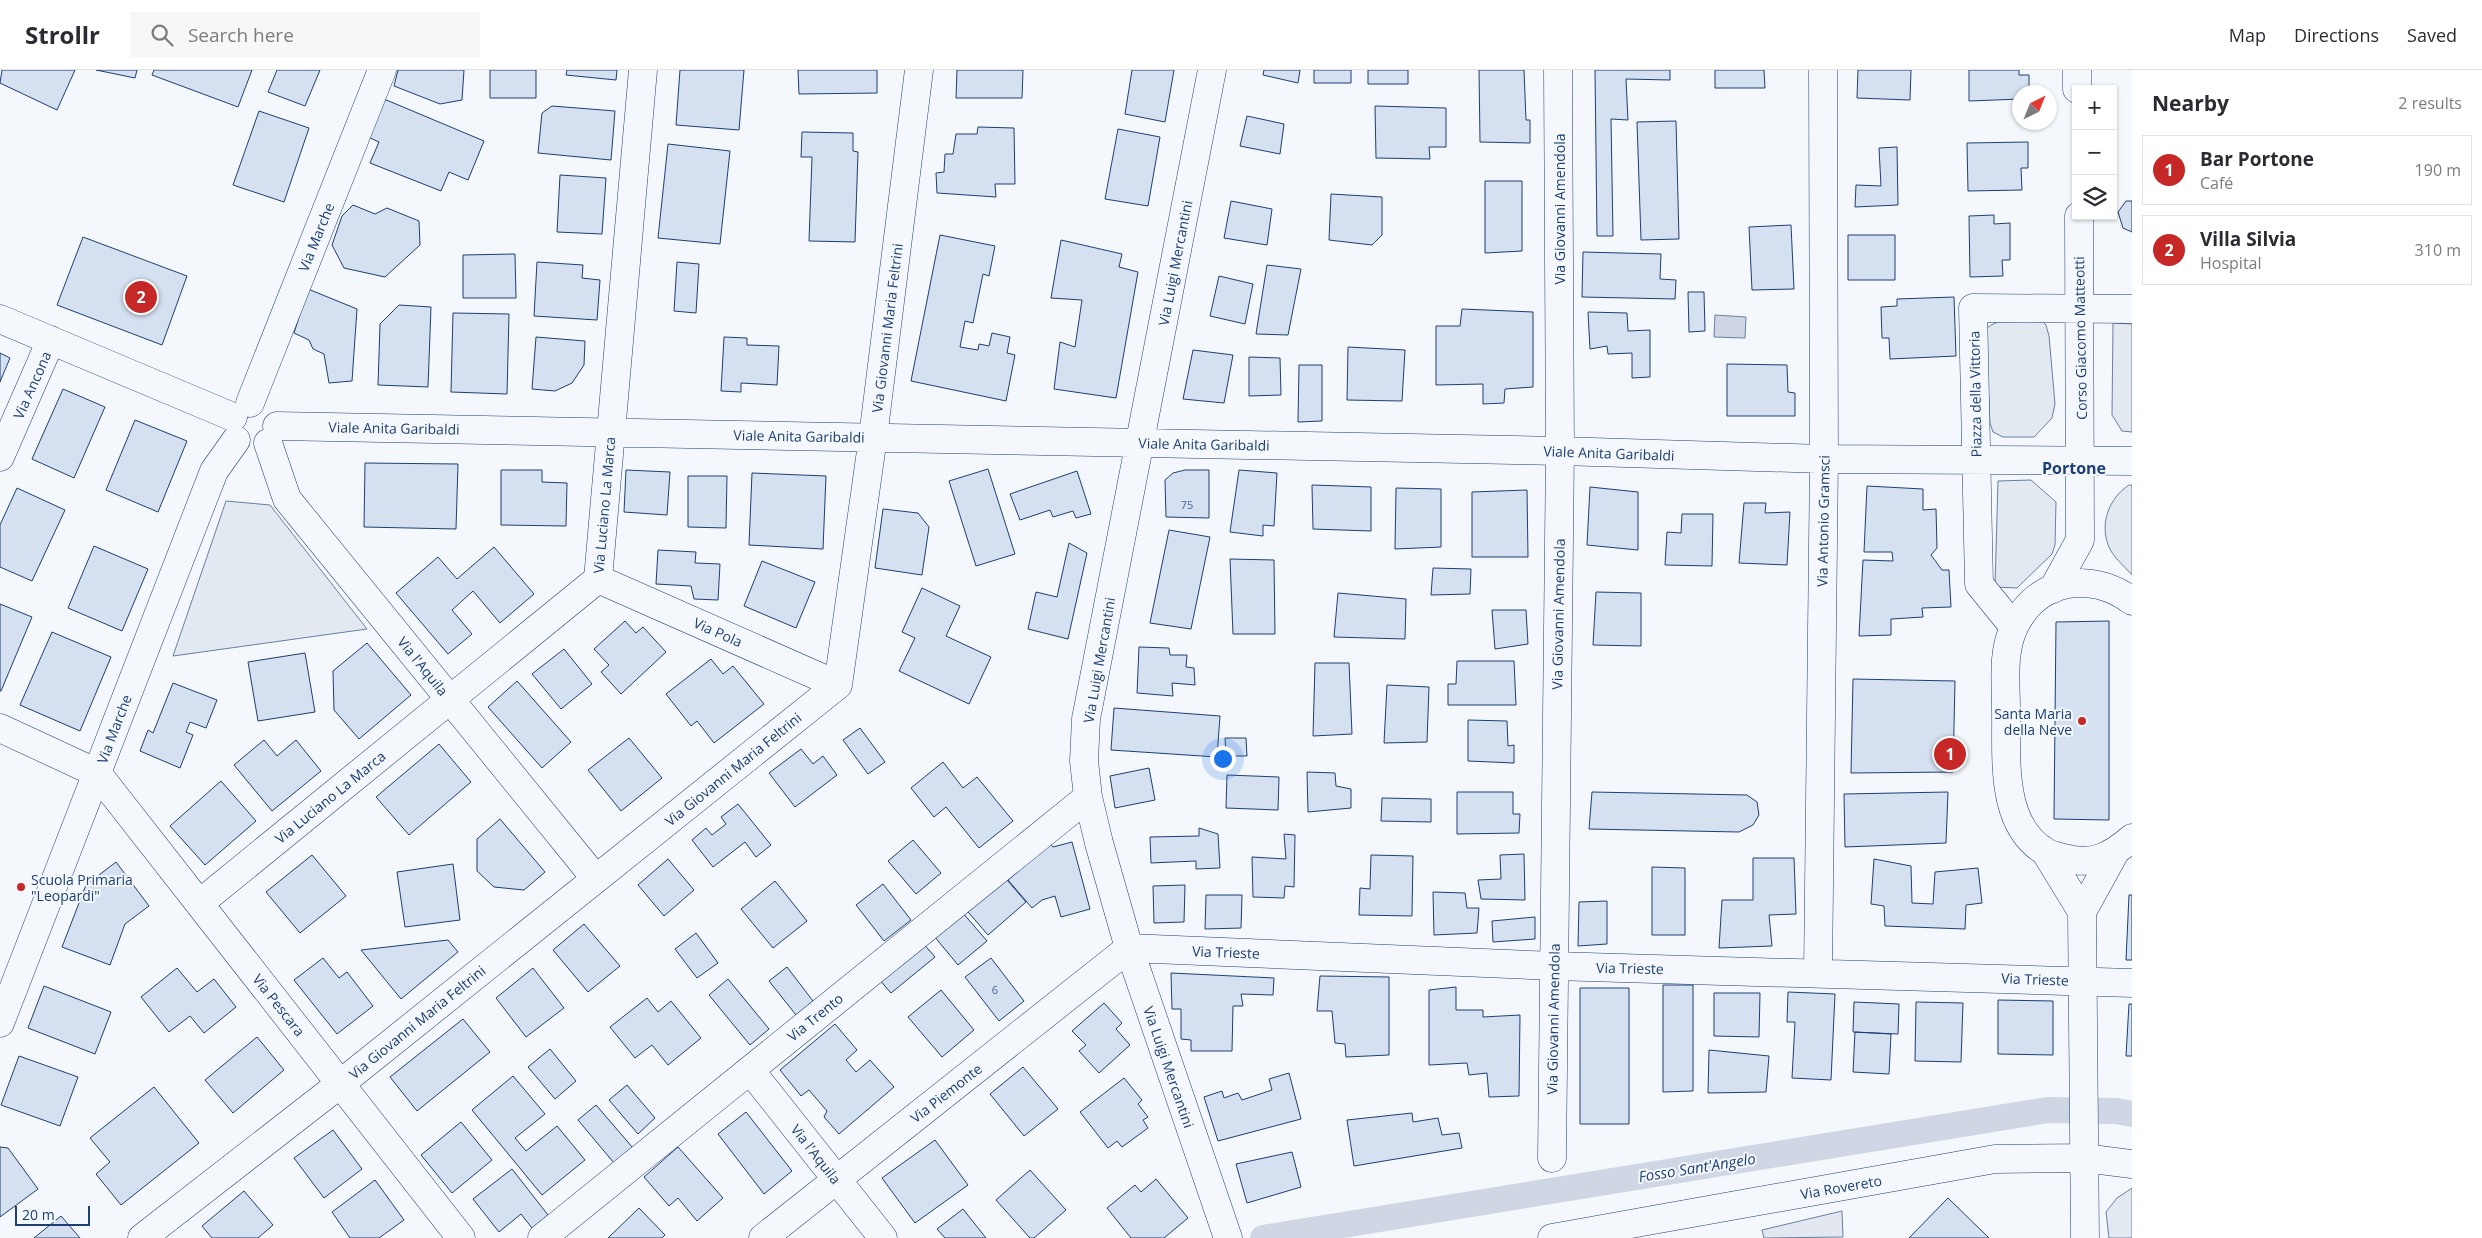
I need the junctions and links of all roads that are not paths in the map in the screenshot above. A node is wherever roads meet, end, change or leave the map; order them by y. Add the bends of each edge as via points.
1 (382, 70) edge
2 (643, 70) edge
3 (919, 70) edge
4 (1212, 70) edge
5 (1558, 70) edge
6 (1823, 70) edge
7 (2077, 70) edge
8 (2077, 85) edge
9 (2079, 220) edge
10 (2080, 308) junction
11 (2132, 309) edge
12 (0, 319) edge
13 (51, 340) junction
14 (239, 420) junction
15 (610, 433) junction
16 (272, 435) junction
17 (873, 437) junction
18 (1140, 443) junction
19 (1560, 452) junction
20 (0, 456) edge
21 (1824, 459) junction
22 (1976, 460) junction
23 (2082, 460) junction
24 (2132, 461) edge
25 (2080, 540) junction
26 (598, 579) junction
27 (2106, 586) junction
28 (2053, 589) junction
29 (2132, 601) edge
30 (2014, 627) junction
31 (838, 685) junction
32 (450, 700) junction
33 (0, 728) edge
34 (97, 773) junction
35 (1088, 797) junction
36 (2123, 846) edge
37 (2046, 853) junction
38 (596, 879) junction
39 (200, 903) junction
40 (2082, 912) junction
41 (1129, 948) junction
42 (1554, 966) junction
43 (1818, 973) junction
44 (2083, 981) junction
45 (2132, 983) edge
46 (0, 1023) edge
47 (750, 1070) junction
48 (340, 1084) junction
49 (1552, 1158) dead end
50 (2084, 1158) junction
51 (2132, 1164) edge
52 (836, 1179) junction
53 (1218, 1233) edge
54 (142, 1238) edge
55 (460, 1238) edge
56 (542, 1238) edge
57 (763, 1238) edge
58 (883, 1238) edge
59 (1552, 1238) edge
60 (2085, 1238) edge

1 - 14 street, Via Marche
2 - 15 street, Via Luciano La Marca
3 - 17 street, Via Giovanni Maria Feltrini
4 - 18 street, Via Luigi Mercantini
5 - 19 street, Via Giovanni Amendola
6 - 21 street, Via Antonio Gramsci
7 - 8 street
9 - 10 street, Corso Giacomo Matteotti
10 - 11 street, Piazza della Vittoria
10 - 22 street, Piazza della Vittoria via 1973,308
10 - 23 street, Corso Giacomo Matteotti
12 - 13 street
13 - 14 street
13 - 20 street, Via Ancona
14 - 16 street via 241,445 255,448
14 - 16 street via 257,403 269,408 273,413
14 - 34 street, Via Marche via 214,471
15 - 16 street, Viale Anita Garibaldi
15 - 17 street, Viale Anita Garibaldi
15 - 26 street, Via Luciano La Marca
16 - 32 street, Via l'Aquila via 287,499
17 - 18 street, Viale Anita Garibaldi
17 - 31 street, Via Giovanni Maria Feltrini
18 - 19 street, Viale Anita Garibaldi
18 - 35 street, Via Luigi Mercantini via 1086,719 1084,761
19 - 21 street, Viale Anita Garibaldi
19 - 42 street, Via Giovanni Amendola
21 - 22 street, Viale Anita Garibaldi
21 - 43 street, Via Antonio Gramsci
22 - 23 street, Viale Anita Garibaldi
22 - 30 street, Piazza della Vittoria via 1979,584
23 - 24 street, Viale Anita Garibaldi
23 - 25 street
25 - 27 street
25 - 28 street
26 - 31 street, Via Pola
26 - 32 street, Via Luciano La Marca
27 - 28 street via 2077,581
27 - 29 street
28 - 30 street via 2039,597
30 - 37 street via 2006,652 2007,790 2022,830
31 - 38 street, Via Giovanni Maria Feltrini
32 - 38 street, Via l'Aquila
32 - 39 street, Via Luciano La Marca
33 - 34 street
34 - 39 street, Via Pescara
34 - 46 street, Via Marche
35 - 41 street, Via Luigi Mercantini
35 - 47 street, Via Trento
36 - 37 street via 2081,862
36 - 40 street
37 - 40 street
38 - 48 street, Via Giovanni Maria Feltrini
39 - 48 street, Via Pescara
40 - 44 street
41 - 42 street, Via Trieste
41 - 52 street, Via Piemonte
41 - 53 street, Via Luigi Mercantini
42 - 43 street, Via Trieste
42 - 49 street, Via Giovanni Amendola
43 - 44 street, Via Trieste
44 - 45 street, Via Trieste
44 - 50 street
47 - 52 street, Via l'Aquila
47 - 56 street, Via Trento
48 - 54 street, Via Giovanni Maria Feltrini
48 - 55 street, Via Pescara
50 - 51 street, Via Rovereto
50 - 59 street, Via Rovereto via 1995,1159
50 - 60 street
52 - 57 street, Via Piemonte
52 - 58 street, Via l'Aquila

